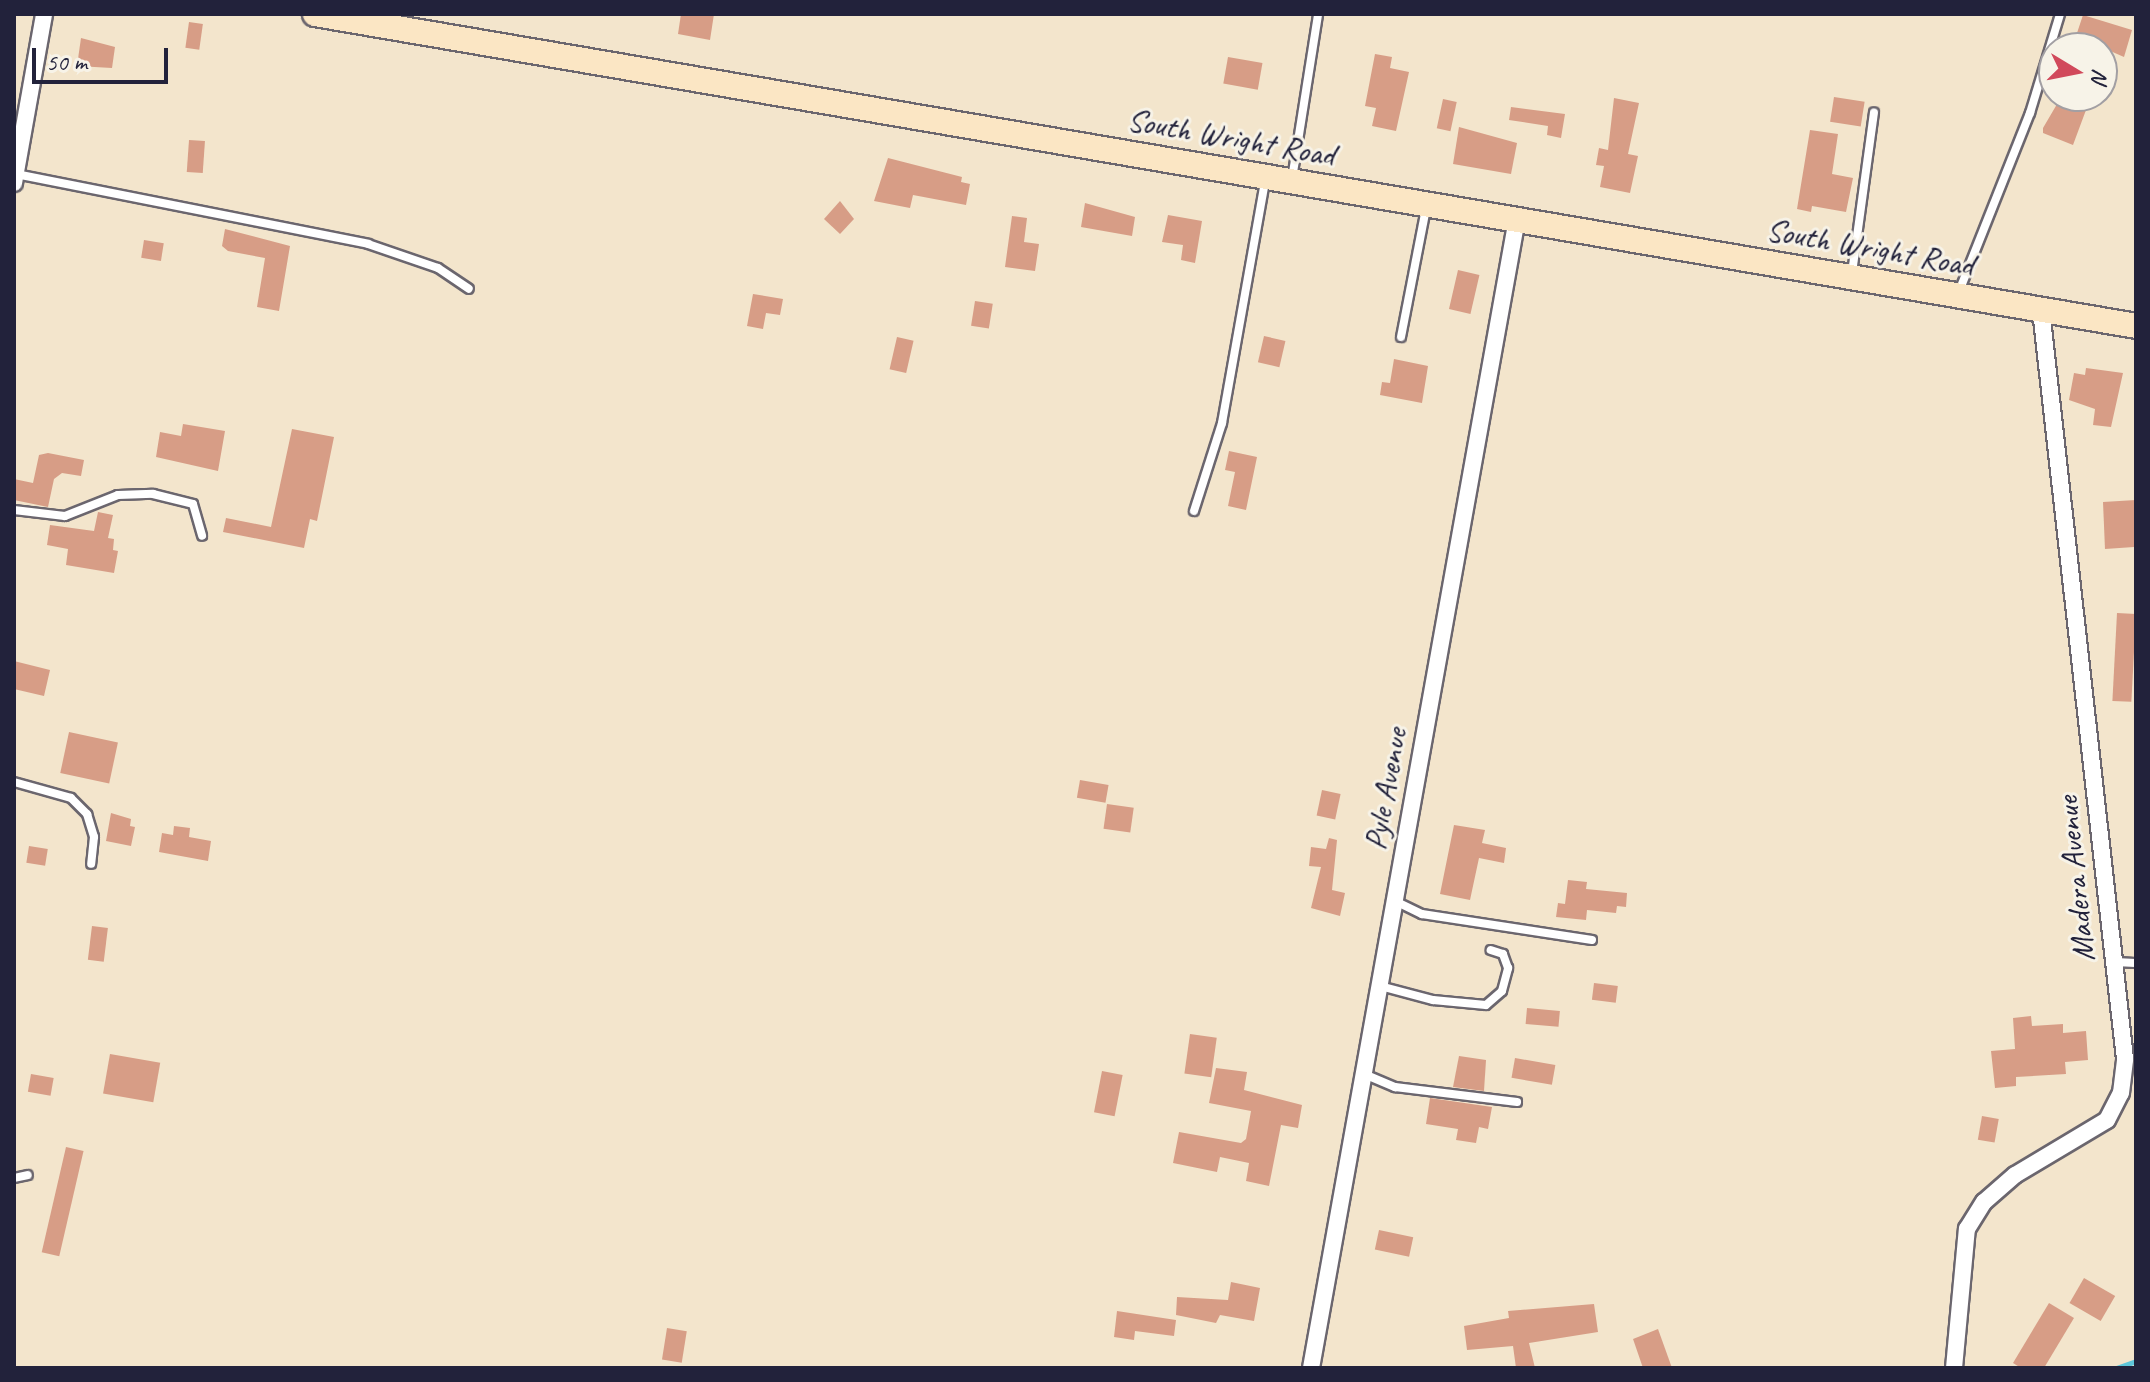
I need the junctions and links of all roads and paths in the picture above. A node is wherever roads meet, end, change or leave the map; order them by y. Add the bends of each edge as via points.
1 (44, 14) edge
2 (315, 14) edge
3 (1318, 14) edge
4 (2060, 14) edge
5 (1874, 112) dead end
6 (1266, 176) junction
7 (15, 179) edge
8 (1291, 181) junction
9 (1427, 204) junction
10 (1517, 219) junction
11 (1851, 277) junction
12 (469, 289) dead end
13 (1958, 295) junction
14 (2041, 310) junction
15 (2136, 326) edge
16 (1401, 337) dead end
17 (14, 510) edge
18 (1194, 511) dead end
19 (202, 536) dead end
20 (14, 782) edge
21 (91, 864) dead end
22 (1395, 901) junction
23 (1592, 940) dead end
24 (1491, 950) dead end
25 (2114, 962) junction
26 (2136, 963) edge
27 (1379, 986) junction
28 (2128, 1019) edge
29 (1364, 1074) junction
30 (1517, 1102) dead end
31 (28, 1175) dead end
32 (14, 1178) edge
33 (1311, 1368) edge
34 (1954, 1368) edge

1 - 7 street
2 - 6 main road, South Wright Road
3 - 8 lane
4 - 13 lane via 2030,113
5 - 11 lane
6 - 8 main road, South Wright Road
6 - 18 lane via 1222,423
7 - 12 lane via 368,244 438,268
8 - 9 main road, South Wright Road
9 - 10 main road, South Wright Road
9 - 16 lane
10 - 11 main road, South Wright Road
10 - 22 street, Pyle Avenue
11 - 13 main road, South Wright Road
13 - 14 main road, South Wright Road
14 - 15 main road, South Wright Road
14 - 25 street, Madera Avenue
17 - 19 lane via 65,516 118,495 153,494 193,504
20 - 21 lane via 60,793 87,814 94,837
22 - 23 lane via 1422,914
22 - 27 street, Pyle Avenue
24 - 27 lane via 1503,954 1508,968 1502,991 1486,1005 1433,1000
25 - 26 lane
25 - 28 street, Madera Avenue
27 - 29 street, Pyle Avenue
28 - 34 street, Madera Avenue via 2121,1093 2107,1120 2015,1175 1984,1202 1967,1229
29 - 30 lane via 1395,1087
29 - 33 street, Pyle Avenue
31 - 32 lane

